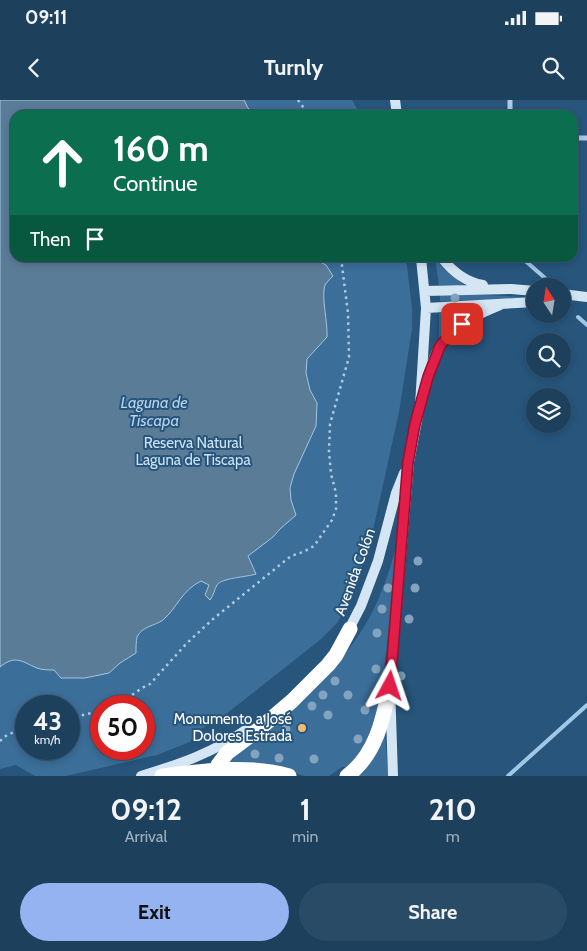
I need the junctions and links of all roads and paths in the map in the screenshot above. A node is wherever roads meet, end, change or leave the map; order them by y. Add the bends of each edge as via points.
1 (342, 262) edge
2 (421, 262) edge
3 (446, 262) edge
4 (511, 289) junction
5 (526, 290) edge
6 (425, 291) junction
7 (571, 295) edge
8 (587, 297) edge
9 (571, 299) edge
10 (526, 303) edge
11 (500, 305) junction
12 (426, 308) junction
13 (420, 404) junction
14 (408, 462) junction
15 (350, 629) junction
16 (390, 686) junction
17 (132, 695) edge
18 (15, 732) edge
19 (0, 741) edge
20 (215, 773) edge
21 (141, 776) edge
22 (162, 776) edge
23 (289, 776) edge
24 (347, 776) edge
25 (393, 776) edge

1 - 17 path via 349,357 330,424 331,474 336,492 332,520 314,546 291,556 264,578 200,631 150,684
2 - 6 main road, Avenida Colón
3 - 4 main road via 457,274 474,284
4 - 5 main road
4 - 6 main road
6 - 12 main road, Avenida Colón
7 - 8 main road
8 - 9 main road
10 - 11 main road
11 - 12 main road
11 - 13 main road via 462,324 440,346
12 - 13 main road, Avenida Colón
13 - 14 main road, Avenida Colón
14 - 15 main road, Avenida Colón via 378,561
14 - 16 main road, Avenida Colón
15 - 20 highway via 328,665 292,701 227,753
15 - 21 main road, Avenida Colón via 334,651 305,680 238,736 185,762
16 - 24 highway via 376,739 365,758
16 - 25 main road, Avenida Colón
18 - 19 path
20 - 22 highway
20 - 23 highway via 268,772

